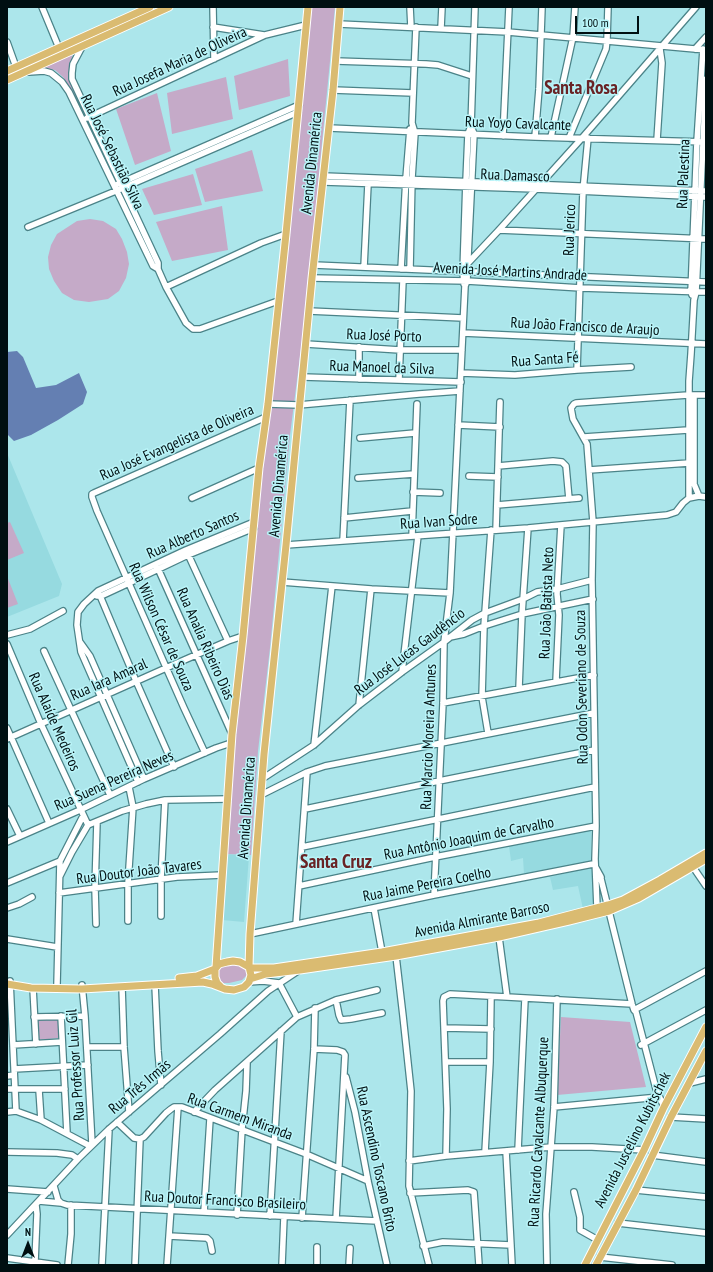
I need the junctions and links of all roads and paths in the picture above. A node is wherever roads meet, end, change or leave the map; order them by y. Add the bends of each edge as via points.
1 (42, 7) edge
2 (150, 7) edge
3 (169, 7) edge
4 (213, 7) edge
5 (308, 7) edge
6 (340, 7) edge
7 (410, 7) edge
8 (442, 7) edge
9 (475, 7) edge
10 (509, 7) edge
11 (542, 7) edge
12 (575, 7) edge
13 (608, 7) edge
14 (696, 7) edge
15 (339, 24) junction
16 (306, 25) junction
17 (213, 27) junction
18 (413, 28) junction
19 (441, 28) junction
20 (474, 30) junction
21 (508, 32) junction
22 (541, 34) junction
23 (265, 35) junction
24 (573, 37) junction
25 (706, 37) edge
26 (607, 40) junction
27 (7, 42) edge
28 (84, 45) junction
29 (661, 47) junction
30 (59, 48) junction
31 (696, 49) junction
32 (704, 50) edge
33 (214, 59) junction
34 (336, 61) junction
35 (414, 63) junction
36 (16, 67) junction
37 (7, 71) edge
38 (25, 72) junction
39 (472, 76) junction
40 (706, 79) edge
41 (7, 80) edge
42 (333, 90) junction
43 (413, 93) junction
44 (299, 108) junction
45 (90, 117) junction
46 (83, 120) junction
47 (329, 128) junction
48 (412, 132) junction
49 (471, 134) junction
50 (503, 136) junction
51 (534, 137) junction
52 (551, 137) junction
53 (569, 138) junction
54 (585, 138) junction
55 (657, 140) junction
56 (702, 141) edge
57 (324, 179) junction
58 (409, 181) junction
59 (368, 184) junction
60 (469, 184) junction
61 (122, 186) junction
62 (538, 186) junction
63 (116, 188) junction
64 (584, 189) junction
65 (701, 193) edge
66 (134, 210) junction
67 (128, 213) junction
68 (28, 227) dead end
69 (499, 230) junction
70 (286, 234) junction
71 (582, 234) junction
72 (696, 239) junction
73 (706, 239) edge
74 (466, 263) junction
75 (314, 265) junction
76 (364, 267) junction
77 (158, 269) junction
78 (401, 269) junction
79 (410, 270) junction
80 (465, 272) junction
81 (581, 277) junction
82 (312, 278) junction
83 (403, 280) junction
84 (694, 281) junction
85 (706, 282) edge
86 (465, 283) junction
87 (166, 287) junction
88 (581, 288) junction
89 (694, 292) junction
90 (706, 292) edge
91 (278, 301) junction
92 (309, 311) junction
93 (402, 316) junction
94 (463, 318) junction
95 (463, 333) junction
96 (578, 338) junction
97 (306, 344) junction
98 (692, 344) junction
99 (706, 344) edge
100 (359, 347) junction
101 (400, 350) junction
102 (462, 350) junction
103 (631, 367) dead end
104 (577, 370) junction
105 (461, 373) junction
106 (303, 378) junction
107 (359, 379) junction
108 (399, 380) junction
109 (461, 382) junction
110 (460, 391) junction
111 (692, 395) junction
112 (706, 395) edge
113 (350, 400) junction
114 (500, 402) dead end
115 (268, 404) junction
116 (417, 404) dead end
117 (299, 405) junction
118 (266, 417) junction
119 (458, 425) junction
120 (500, 427) junction
121 (688, 430) junction
122 (415, 433) junction
123 (584, 437) junction
124 (360, 438) dead end
125 (689, 463) junction
126 (498, 466) junction
127 (259, 468) junction
128 (589, 470) junction
129 (414, 474) junction
130 (469, 476) dead end
131 (498, 477) junction
132 (358, 478) dead end
133 (413, 492) junction
134 (440, 493) dead end
135 (699, 496) junction
136 (706, 497) edge
137 (192, 498) dead end
138 (579, 498) dead end
139 (689, 498) junction
140 (569, 499) junction
141 (497, 505) junction
142 (97, 511) joint
143 (412, 511) junction
144 (344, 518) junction
145 (593, 522) junction
146 (254, 525) junction
147 (561, 525) junction
148 (528, 528) junction
149 (493, 530) junction
150 (453, 533) junction
151 (415, 536) junction
152 (343, 541) junction
153 (286, 544) junction
154 (187, 553) junction
155 (157, 567) junction
156 (592, 580) junction
157 (128, 581) junction
158 (282, 582) junction
159 (332, 586) junction
160 (372, 589) junction
161 (558, 589) junction
162 (411, 591) junction
163 (450, 593) junction
164 (99, 594) junction
165 (523, 599) junction
166 (593, 600) junction
167 (558, 607) junction
168 (63, 611) dead end
169 (485, 613) junction
170 (522, 614) junction
171 (484, 626) junction
172 (8, 635) edge
173 (244, 636) junction
174 (450, 637) junction
175 (228, 641) junction
176 (444, 642) junction
177 (7, 644) edge
178 (44, 651) dead end
179 (197, 654) junction
180 (7, 659) edge
181 (14, 662) junction
182 (166, 668) junction
183 (402, 672) junction
184 (594, 675) junction
185 (136, 681) junction
186 (556, 681) junction
187 (519, 688) junction
188 (104, 696) junction
189 (482, 697) junction
190 (443, 703) junction
191 (359, 705) junction
192 (72, 710) junction
193 (594, 712) junction
194 (41, 724) junction
195 (7, 728) edge
196 (488, 733) junction
197 (232, 734) junction
198 (9, 738) edge
199 (441, 742) junction
200 (231, 743) junction
201 (314, 744) junction
202 (594, 750) junction
203 (205, 753) junction
204 (174, 767) junction
205 (307, 772) junction
206 (144, 779) junction
207 (262, 779) junction
208 (440, 781) junction
209 (138, 782) junction
210 (129, 786) junction
211 (595, 787) junction
212 (110, 795) junction
213 (261, 795) junction
214 (228, 799) junction
215 (165, 800) junction
216 (133, 807) junction
217 (7, 809) edge
218 (305, 809) junction
219 (81, 813) junction
220 (437, 819) junction
221 (97, 822) junction
222 (49, 823) junction
223 (88, 826) junction
224 (596, 826) junction
225 (20, 836) junction
226 (7, 842) edge
227 (302, 847) junction
228 (596, 851) junction
229 (706, 853) edge
230 (435, 857) junction
231 (706, 859) edge
232 (60, 861) junction
233 (595, 866) junction
234 (693, 867) junction
235 (222, 875) junction
236 (59, 877) junction
237 (601, 877) junction
238 (160, 879) junction
239 (7, 882) edge
240 (128, 883) junction
241 (299, 886) junction
242 (706, 886) edge
243 (95, 888) junction
244 (59, 893) junction
245 (434, 895) junction
246 (32, 897) dead end
247 (597, 907) junction
248 (7, 908) edge
249 (374, 908) junction
250 (609, 908) junction
251 (161, 916) dead end
252 (128, 921) dead end
253 (96, 924) dead end
254 (296, 924) junction
255 (250, 934) junction
256 (498, 937) junction
257 (7, 939) edge
258 (57, 947) junction
259 (382, 952) junction
260 (396, 956) junction
261 (216, 968) junction
262 (249, 968) junction
263 (300, 970) junction
264 (706, 971) edge
265 (250, 980) junction
266 (8, 983) edge
267 (279, 983) junction
268 (56, 985) junction
269 (155, 985) junction
270 (82, 987) junction
271 (122, 987) junction
272 (221, 987) junction
273 (33, 988) junction
274 (377, 990) dead end
275 (491, 997) junction
276 (507, 997) junction
277 (525, 998) junction
278 (557, 999) junction
279 (336, 1000) junction
280 (632, 1004) junction
281 (315, 1008) junction
282 (634, 1010) junction
283 (706, 1010) edge
284 (382, 1013) dead end
285 (61, 1016) junction
286 (85, 1016) junction
287 (34, 1017) junction
288 (297, 1017) junction
289 (706, 1027) edge
290 (444, 1028) junction
291 (491, 1029) junction
292 (281, 1031) junction
293 (62, 1042) junction
294 (36, 1044) junction
295 (13, 1045) junction
296 (642, 1045) junction
297 (87, 1047) junction
298 (124, 1047) junction
299 (314, 1049) junction
300 (706, 1051) edge
301 (446, 1062) junction
302 (490, 1062) junction
303 (247, 1063) junction
304 (63, 1065) junction
305 (88, 1065) junction
306 (14, 1069) junction
307 (345, 1073) junction
308 (7, 1076) edge
309 (14, 1076) junction
310 (706, 1079) edge
311 (690, 1083) junction
312 (161, 1085) junction
313 (65, 1089) junction
314 (7, 1090) edge
315 (15, 1090) junction
316 (39, 1090) junction
317 (659, 1097) junction
318 (178, 1107) junction
319 (554, 1107) junction
320 (664, 1107) junction
321 (16, 1111) junction
322 (7, 1112) edge
323 (129, 1112) junction
324 (194, 1112) junction
325 (671, 1117) junction
326 (210, 1119) junction
327 (706, 1119) edge
328 (41, 1120) junction
329 (117, 1122) junction
330 (109, 1129) junction
331 (242, 1130) junction
332 (67, 1133) junction
333 (140, 1139) junction
334 (274, 1142) junction
335 (91, 1145) junction
336 (551, 1147) junction
337 (518, 1150) junction
338 (644, 1150) junction
339 (506, 1151) junction
340 (7, 1152) edge
341 (485, 1152) junction
342 (306, 1154) junction
343 (652, 1155) junction
344 (446, 1156) junction
345 (78, 1159) junction
346 (409, 1161) junction
347 (706, 1162) edge
348 (339, 1168) junction
349 (368, 1180) junction
350 (54, 1186) junction
351 (7, 1189) edge
352 (636, 1190) junction
353 (48, 1192) junction
354 (574, 1192) dead end
355 (410, 1193) junction
356 (706, 1197) edge
357 (37, 1203) junction
358 (61, 1204) junction
359 (71, 1205) junction
360 (105, 1206) junction
361 (137, 1208) junction
362 (171, 1210) junction
363 (204, 1212) junction
364 (238, 1214) junction
365 (270, 1216) junction
366 (284, 1217) junction
367 (302, 1218) junction
368 (336, 1219) junction
369 (377, 1221) junction
370 (618, 1223) junction
371 (706, 1233) edge
372 (7, 1235) edge
373 (169, 1236) junction
374 (598, 1238) junction
375 (477, 1243) junction
376 (511, 1245) junction
377 (423, 1246) junction
378 (317, 1247) dead end
379 (350, 1248) dead end
380 (212, 1251) dead end
381 (600, 1257) junction
382 (7, 1258) edge
383 (35, 1262) junction
384 (57, 1265) edge
385 (68, 1265) edge
386 (102, 1265) edge
387 (135, 1265) edge
388 (167, 1265) edge
389 (282, 1265) edge
390 (317, 1265) edge
391 (349, 1265) edge
392 (387, 1265) edge
393 (429, 1265) edge
394 (479, 1265) edge
395 (512, 1265) edge
396 (547, 1265) edge
397 (585, 1265) edge
398 (596, 1265) edge
399 (672, 1265) edge

1 - 30 street
2 - 30 main road
3 - 28 main road
4 - 17 street
5 - 16 main road, Avenida Dinamérica
6 - 15 main road, Avenida Dinamérica
7 - 18 street
8 - 19 street
9 - 20 street
10 - 21 street
11 - 22 street
12 - 24 street
13 - 26 street
14 - 29 street
15 - 18 street
15 - 34 main road, Avenida Dinamérica
16 - 23 street, Rua Josefa Maria de Oliveira
16 - 44 main road, Avenida Dinamérica
17 - 23 street, Rua Josefa Maria de Oliveira
17 - 33 street
18 - 19 street
18 - 35 street
19 - 20 street
20 - 21 street
20 - 39 street
21 - 22 street
21 - 50 street
22 - 24 street
22 - 51 street
23 - 33 street, Rua Josefa Maria de Oliveira
24 - 26 street
24 - 52 street
25 - 31 street
26 - 29 street
26 - 53 street via 604,56
27 - 36 street
28 - 38 main road
28 - 45 street, Rua José Sebastião Silva via 73,64 72,79
29 - 31 street
29 - 54 street
29 - 55 street
30 - 36 main road
31 - 32 street
32 - 56 street, Rua Palestina
33 - 45 street, Rua Josefa Maria de Oliveira
34 - 35 street
34 - 42 main road, Avenida Dinamérica
35 - 39 street via 438,65
35 - 43 street
36 - 37 main road
38 - 41 main road
38 - 46 street, Rua José Sebastião Silva via 44,71 56,76 69,92
39 - 49 street
40 - 56 street, Rua Palestina
42 - 43 street
42 - 47 main road, Avenida Dinamérica
43 - 48 street
44 - 61 street
44 - 70 main road, Avenida Dinamérica
45 - 46 street, Rua Josefa Maria de Oliveira
45 - 61 street, Rua José Sebastião Silva
46 - 63 street, Rua José Sebastião Silva
47 - 48 street, Rua Yoyo Cavalcante
47 - 57 main road, Avenida Dinamérica
48 - 49 street, Rua Yoyo Cavalcante
48 - 58 street
49 - 50 street, Rua Yoyo Cavalcante
49 - 60 street, Rua Marcio Moreira Antunes
50 - 51 street, Rua Yoyo Cavalcante
51 - 52 street, Rua Yoyo Cavalcante
52 - 53 street, Rua Yoyo Cavalcante
53 - 54 street, Rua Yoyo Cavalcante
54 - 55 street, Rua Yoyo Cavalcante
54 - 62 street
54 - 64 street, Rua Jerico
55 - 56 street, Rua Yoyo Cavalcante
56 - 65 street, Rua Palestina
57 - 58 street, Rua Damasco
57 - 59 street, Rua Damasco
57 - 75 main road, Avenida Dinamérica
58 - 59 street, Rua Damasco
58 - 60 street, Rua Damasco
58 - 78 street
58 - 79 street
59 - 76 street
60 - 62 street, Rua Damasco
60 - 74 street, Rua Marcio Moreira Antunes
61 - 63 street
61 - 66 street, Rua José Sebastião Silva
62 - 64 street, Rua Damasco
62 - 69 street
63 - 67 street, Rua José Sebastião Silva
63 - 68 street
64 - 65 street, Rua Damasco
64 - 71 street, Rua Jerico
65 - 72 street, Rua Palestina
66 - 67 street
66 - 77 street, Rua José Sebastião Silva via 158,263
67 - 77 street, Rua José Sebastião Silva via 153,266
69 - 71 street
69 - 74 street
70 - 87 street
70 - 91 main road, Avenida Dinamérica
71 - 72 street
71 - 81 street, Rua Jerico
72 - 73 street
72 - 84 street, Rua Palestina
74 - 80 street, Rua Marcio Moreira Antunes
75 - 76 street
75 - 82 main road, Avenida Dinamérica
76 - 78 street
77 - 87 street, Rua José Sebastião Silva
78 - 79 street
79 - 80 street
80 - 81 street
80 - 86 street, Rua Marcio Moreira Antunes
81 - 84 street
81 - 88 street, Rua Jerico
82 - 83 street, Avenida José Martins Andrade
82 - 92 main road, Avenida Dinamérica
83 - 86 street, Avenida José Martins Andrade
83 - 93 street
84 - 85 street
84 - 89 street, Rua Palestina
86 - 88 street, Avenida José Martins Andrade
86 - 94 street, Rua Marcio Moreira Antunes
87 - 91 street, Rua José Sebastião Silva via 190,327 196,330
88 - 89 street, Avenida José Martins Andrade
88 - 96 street, Rua Jerico
89 - 90 street, Avenida José Martins Andrade
89 - 98 street, Rua Palestina
91 - 115 main road, Avenida Dinamérica
92 - 93 street
92 - 97 main road, Avenida Dinamérica
93 - 94 street
93 - 101 street
94 - 95 street, Rua Marcio Moreira Antunes
95 - 96 street, Rua João Francisco de Araujo
95 - 102 street, Rua Marcio Moreira Antunes
96 - 98 street, Rua João Francisco de Araujo
96 - 104 street, Rua Jerico
97 - 100 street, Rua José Porto
97 - 106 main road, Avenida Dinamérica
98 - 99 street, Rua João Francisco de Araujo
98 - 111 street, Rua Palestina via 689,381
100 - 101 street, Rua José Porto
100 - 107 street
101 - 102 street, Rua José Porto
101 - 108 street
102 - 105 street, Rua Marcio Moreira Antunes
103 - 104 street, Rua Santa Fé
104 - 105 street, Rua Santa Fé via 515,375
105 - 109 street, Rua Marcio Moreira Antunes
106 - 107 street, Rua Manoel da Silva
106 - 117 main road, Avenida Dinamérica
107 - 108 street, Rua Manoel da Silva
108 - 109 street, Rua Manoel da Silva
109 - 110 street, Rua Marcio Moreira Antunes
110 - 113 street
110 - 119 street, Rua Marcio Moreira Antunes
111 - 112 street
111 - 121 street
111 - 123 street via 576,403 571,408 573,419
111 - 135 street via 694,484
113 - 117 street
113 - 144 street
114 - 120 street
115 - 117 street
115 - 118 main road, Avenida Dinamérica
116 - 122 street
117 - 153 main road, Avenida Dinamérica
118 - 127 main road, Avenida Dinamérica
118 - 142 street, Rua José Evangelista de Oliveira via 94,492 92,497
119 - 120 street
119 - 150 street, Rua Marcio Moreira Antunes
120 - 126 street
121 - 123 street
121 - 125 street
122 - 124 street
122 - 129 street
123 - 128 street, Rua Odon Severiano de Souza
125 - 128 street
125 - 139 street
126 - 131 street
126 - 140 street via 562,462 566,466
127 - 137 street
127 - 146 main road, Avenida Dinamérica
128 - 145 street, Rua Odon Severiano de Souza
129 - 132 street
129 - 133 street
130 - 131 street
131 - 141 street
133 - 134 street
133 - 143 street
135 - 136 street
135 - 139 street
138 - 140 street
139 - 145 street via 672,514
140 - 141 street
141 - 149 street
142 - 157 street, Rua Wilson César de Souza
143 - 144 street
143 - 151 street
144 - 152 street
145 - 147 street, Rua Ivan Sodre
145 - 156 street, Rua Odon Severiano de Souza
146 - 154 street, Rua Alberto Santos
146 - 173 main road, Avenida Dinamérica
147 - 148 street, Rua Ivan Sodre
147 - 161 street, Rua João Batista Neto
148 - 149 street, Rua Ivan Sodre
148 - 165 street
149 - 150 street, Rua Ivan Sodre
149 - 169 street
150 - 151 street, Rua Ivan Sodre
150 - 163 street, Rua Marcio Moreira Antunes
151 - 152 street, Rua Ivan Sodre
151 - 162 street
152 - 153 street, Rua Ivan Sodre
153 - 158 main road, Avenida Dinamérica
154 - 155 street, Rua Alberto Santos
154 - 175 street
155 - 157 street, Rua Alberto Santos
155 - 179 street, Rua Analia Ribeiro Dias
156 - 161 street, Rua José Lucas Gaudêncio
156 - 166 street, Rua Odon Severiano de Souza
157 - 164 street, Rua Alberto Santos
157 - 182 street, Rua Wilson César de Souza
158 - 159 street
158 - 207 main road, Avenida Dinamérica
159 - 160 street
159 - 201 street
160 - 162 street
160 - 191 street
161 - 165 street, Rua José Lucas Gaudêncio via 542,591
161 - 167 street, Rua João Batista Neto
162 - 163 street
162 - 183 street
163 - 176 street, Rua Marcio Moreira Antunes
164 - 185 street
164 - 188 street via 93,596 78,612 77,625 81,652
165 - 169 street, Rua José Lucas Gaudêncio
165 - 170 street
166 - 167 street
166 - 184 street, Rua Odon Severiano de Souza
167 - 170 street
167 - 186 street, Rua João Batista Neto
168 - 172 street via 30,629
169 - 171 street
169 - 174 street, Rua José Lucas Gaudêncio
170 - 171 street
170 - 187 street
171 - 174 street
171 - 189 street
173 - 175 street, Rua Iara Amaral
173 - 197 main road, Avenida Dinamérica
174 - 176 street, Rua José Lucas Gaudêncio
175 - 179 street, Rua Iara Amaral
176 - 183 street, Rua José Lucas Gaudêncio
176 - 190 street, Rua Marcio Moreira Antunes
177 - 181 street, Rua Alaíde Medeiros
178 - 192 street
179 - 182 street, Rua Iara Amaral
179 - 197 street, Rua Analia Ribeiro Dias
180 - 181 street
181 - 194 street, Rua Alaíde Medeiros
182 - 185 street, Rua Iara Amaral
182 - 203 street, Rua Wilson César de Souza
183 - 191 street, Rua José Lucas Gaudêncio
184 - 186 street
184 - 193 street, Rua Odon Severiano de Souza
185 - 188 street, Rua Iara Amaral
185 - 204 street
186 - 187 street
187 - 189 street
188 - 192 street, Rua Iara Amaral
188 - 206 street
188 - 209 street
189 - 190 street
189 - 196 street
190 - 199 street, Rua Marcio Moreira Antunes
191 - 201 street, Rua José Lucas Gaudêncio
192 - 194 street, Rua Iara Amaral
192 - 212 street
193 - 196 street
193 - 202 street, Rua Odon Severiano de Souza
194 - 198 street, Rua Iara Amaral
194 - 219 street, Rua Alaíde Medeiros
195 - 198 street
196 - 199 street
197 - 200 main road, Avenida Dinamérica
198 - 222 street
199 - 205 street
199 - 208 street, Rua Marcio Moreira Antunes
200 - 203 street, Rua Suena Pereira Neves
200 - 214 main road, Avenida Dinamérica
201 - 207 street, Rua José Lucas Gaudêncio
202 - 208 street
202 - 211 street, Rua Odon Severiano de Souza
203 - 204 street, Rua Suena Pereira Neves
204 - 206 street, Rua Suena Pereira Neves
205 - 213 street
205 - 218 street
206 - 209 street, Rua Suena Pereira Neves
207 - 213 main road, Avenida Dinamérica
208 - 218 street
208 - 220 street, Rua Marcio Moreira Antunes
209 - 210 street, Rua Suena Pereira Neves
210 - 212 street, Rua Suena Pereira Neves
210 - 216 street
211 - 220 street
211 - 224 street, Rua Odon Severiano de Souza
212 - 219 street, Rua Suena Pereira Neves
213 - 255 main road, Avenida Dinamérica
214 - 215 street
214 - 235 main road, Avenida Dinamérica
215 - 216 street
215 - 238 street
216 - 221 street
216 - 240 street
217 - 225 street
218 - 227 street
219 - 222 street, Rua Suena Pereira Neves
219 - 223 street, Rua Alaíde Medeiros
219 - 232 street
220 - 227 street
220 - 230 street, Rua Marcio Moreira Antunes
221 - 223 street
221 - 243 street
222 - 225 street, Rua Suena Pereira Neves
223 - 236 street
224 - 228 street, Rua Odon Severiano de Souza
224 - 230 street, Rua Antônio Joaquim de Carvalho
225 - 226 street, Rua Suena Pereira Neves
227 - 241 street
228 - 233 street, Rua Odon Severiano de Souza
228 - 237 street, Rua Odon Severiano de Souza
229 - 250 main road, Avenida Almirante Barroso
230 - 241 street, Rua Antônio Joaquim de Carvalho
230 - 245 street, Rua Marcio Moreira Antunes
231 - 234 main road, Avenida Almirante Barroso
232 - 236 street
232 - 239 street
233 - 237 street
233 - 245 street, Rua Jaime Pereira Coelho via 593,864
233 - 247 street, Rua Odon Severiano de Souza
234 - 242 street
234 - 250 main road, Avenida Almirante Barroso via 639,898
235 - 238 street, Rua Doutor João Tavares
235 - 261 main road, Avenida Dinamérica
236 - 244 street
237 - 250 street, Rua Odon Severiano de Souza
238 - 240 street, Rua Doutor João Tavares
238 - 251 street
240 - 243 street, Rua Doutor João Tavares
240 - 252 street
241 - 254 street
243 - 244 street, Rua Doutor João Tavares
243 - 253 street
244 - 258 street
245 - 249 street, Rua Jaime Pereira Coelho
246 - 248 street
247 - 250 main road, Avenida Almirante Barroso
247 - 259 main road, Avenida Almirante Barroso via 514,928
249 - 254 street, Rua Jaime Pereira Coelho
249 - 259 street
250 - 256 main road, Avenida Almirante Barroso via 531,931
250 - 280 street, Rua Odon Severiano de Souza
254 - 255 street, Rua Jaime Pereira Coelho
255 - 262 main road, Avenida Dinamérica
256 - 260 main road, Avenida Almirante Barroso
256 - 276 street
257 - 258 street
258 - 268 street
259 - 262 main road, Avenida Almirante Barroso via 274,968
260 - 263 main road, Avenida Almirante Barroso
260 - 346 street via 411,1092
261 - 262 main road via 233,961
261 - 270 main road via 202,975 185,978
261 - 272 main road via 215,980
262 - 265 main road
263 - 265 main road, Avenida Almirante Barroso via 266,974
263 - 267 street, Rua Três Irmãs
264 - 282 street
265 - 267 street
265 - 272 main road via 239,989 229,990
266 - 268 main road
266 - 273 main road
266 - 295 street
267 - 288 street
267 - 312 street, Rua Três Irmãs
268 - 270 main road
269 - 271 main road
269 - 272 main road via 203,982
269 - 312 street
270 - 271 main road
270 - 273 main road
270 - 286 street, Rua Professor Luiz Gil
271 - 298 street
273 - 287 street
274 - 279 street
275 - 276 street
275 - 290 street via 445,995
275 - 291 street
276 - 277 street
277 - 278 street
277 - 337 street
278 - 280 street
278 - 319 street, Rua Ricardo Cavalcante Albuquerque
279 - 281 street
279 - 284 street via 341,1020
280 - 282 street, Rua Odon Severiano de Souza
281 - 288 street
281 - 299 street
282 - 296 street, Rua Odon Severiano de Souza
283 - 296 street
285 - 286 street
285 - 287 street
285 - 293 street
286 - 297 street, Rua Professor Luiz Gil
287 - 294 street
288 - 292 street
289 - 320 main road, Avenida Juscelino Kubitschek
290 - 291 street
290 - 301 street
291 - 302 street
292 - 303 street
292 - 334 street
293 - 294 street
293 - 304 street
294 - 295 street
295 - 306 street
296 - 317 street, Rua Odon Severiano de Souza via 652,1086
297 - 298 street
297 - 305 street, Rua Professor Luiz Gil
298 - 323 street
299 - 307 street via 343,1052 346,1057
299 - 342 street
300 - 311 main road, Avenida Juscelino Kubitschek
301 - 302 street
301 - 344 street
302 - 341 street
303 - 324 street
303 - 331 street
304 - 305 street
304 - 306 street
304 - 313 street
305 - 335 street, Rua Professor Luiz Gil
306 - 309 street
307 - 348 street
307 - 349 street, Rua Ascendino Toscano Brito
308 - 309 street
309 - 315 street
310 - 311 street
311 - 325 main road, Avenida Juscelino Kubitschek
312 - 323 street, Rua Três Irmãs
313 - 316 street
313 - 332 street
314 - 315 street
315 - 316 street
315 - 321 street
316 - 328 street
317 - 319 street
317 - 320 street, Rua Odon Severiano de Souza
318 - 324 street, Rua Carmem Miranda
318 - 333 street, Rua Carmem Miranda via 166,1113
318 - 362 street
319 - 336 street, Rua Ricardo Cavalcante Albuquerque
320 - 338 main road, Avenida Juscelino Kubitschek
321 - 322 street
321 - 328 street
323 - 329 street, Rua Três Irmãs
324 - 326 street, Rua Carmem Miranda
325 - 327 street
325 - 343 main road, Avenida Juscelino Kubitschek
326 - 331 street, Rua Carmem Miranda
326 - 363 street
328 - 332 street
329 - 330 street, Rua Três Irmãs
329 - 333 street via 134,1138
330 - 335 street, Rua Três Irmãs
330 - 360 street
331 - 334 street, Rua Carmem Miranda
331 - 364 street
332 - 335 street
333 - 361 street
334 - 342 street, Rua Carmem Miranda
334 - 365 street
335 - 345 street, Rua Três Irmãs
336 - 337 street
336 - 338 street
336 - 396 street, Rua Ricardo Cavalcante Albuquerque via 546,1214
337 - 339 street
338 - 374 main road, Avenida Juscelino Kubitschek
339 - 341 street
339 - 376 street
340 - 345 street via 57,1153
341 - 344 street
342 - 348 street, Rua Carmem Miranda
342 - 367 street
343 - 347 street
343 - 352 main road, Avenida Juscelino Kubitschek
344 - 346 street
345 - 350 street, Rua Três Irmãs
346 - 355 street
348 - 349 street, Rua Carmem Miranda
348 - 368 street
349 - 369 street, Rua Ascendino Toscano Brito
350 - 353 street, Rua Três Irmãs
350 - 358 street
351 - 353 street
352 - 356 street
352 - 370 main road, Avenida Juscelino Kubitschek
353 - 357 street, Rua Três Irmãs
354 - 374 street via 580,1217 580,1230
355 - 375 street via 468,1190 474,1192
355 - 377 street
357 - 358 street
357 - 372 street, Rua Três Irmãs
357 - 383 street
358 - 359 street, Rua Doutor Francisco Brasileiro
359 - 360 street, Rua Doutor Francisco Brasileiro
359 - 385 street
360 - 361 street, Rua Doutor Francisco Brasileiro
360 - 386 street
361 - 362 street, Rua Doutor Francisco Brasileiro
361 - 387 street
362 - 363 street, Rua Doutor Francisco Brasileiro
362 - 373 street
363 - 364 street, Rua Doutor Francisco Brasileiro
364 - 365 street, Rua Doutor Francisco Brasileiro
365 - 366 street, Rua Doutor Francisco Brasileiro
366 - 367 street, Rua Doutor Francisco Brasileiro
366 - 389 street
367 - 368 street, Rua Doutor Francisco Brasileiro
368 - 369 street, Rua Doutor Francisco Brasileiro
369 - 392 street, Rua Ascendino Toscano Brito
370 - 371 street
370 - 381 main road, Avenida Juscelino Kubitschek
373 - 380 street via 206,1238 210,1241
373 - 388 street
374 - 397 main road, Avenida Juscelino Kubitschek
375 - 376 street
375 - 377 street via 444,1242
375 - 394 street
376 - 395 street
377 - 393 street
378 - 390 street
379 - 391 street
381 - 398 main road, Avenida Juscelino Kubitschek
381 - 399 street
382 - 383 street
383 - 384 street

